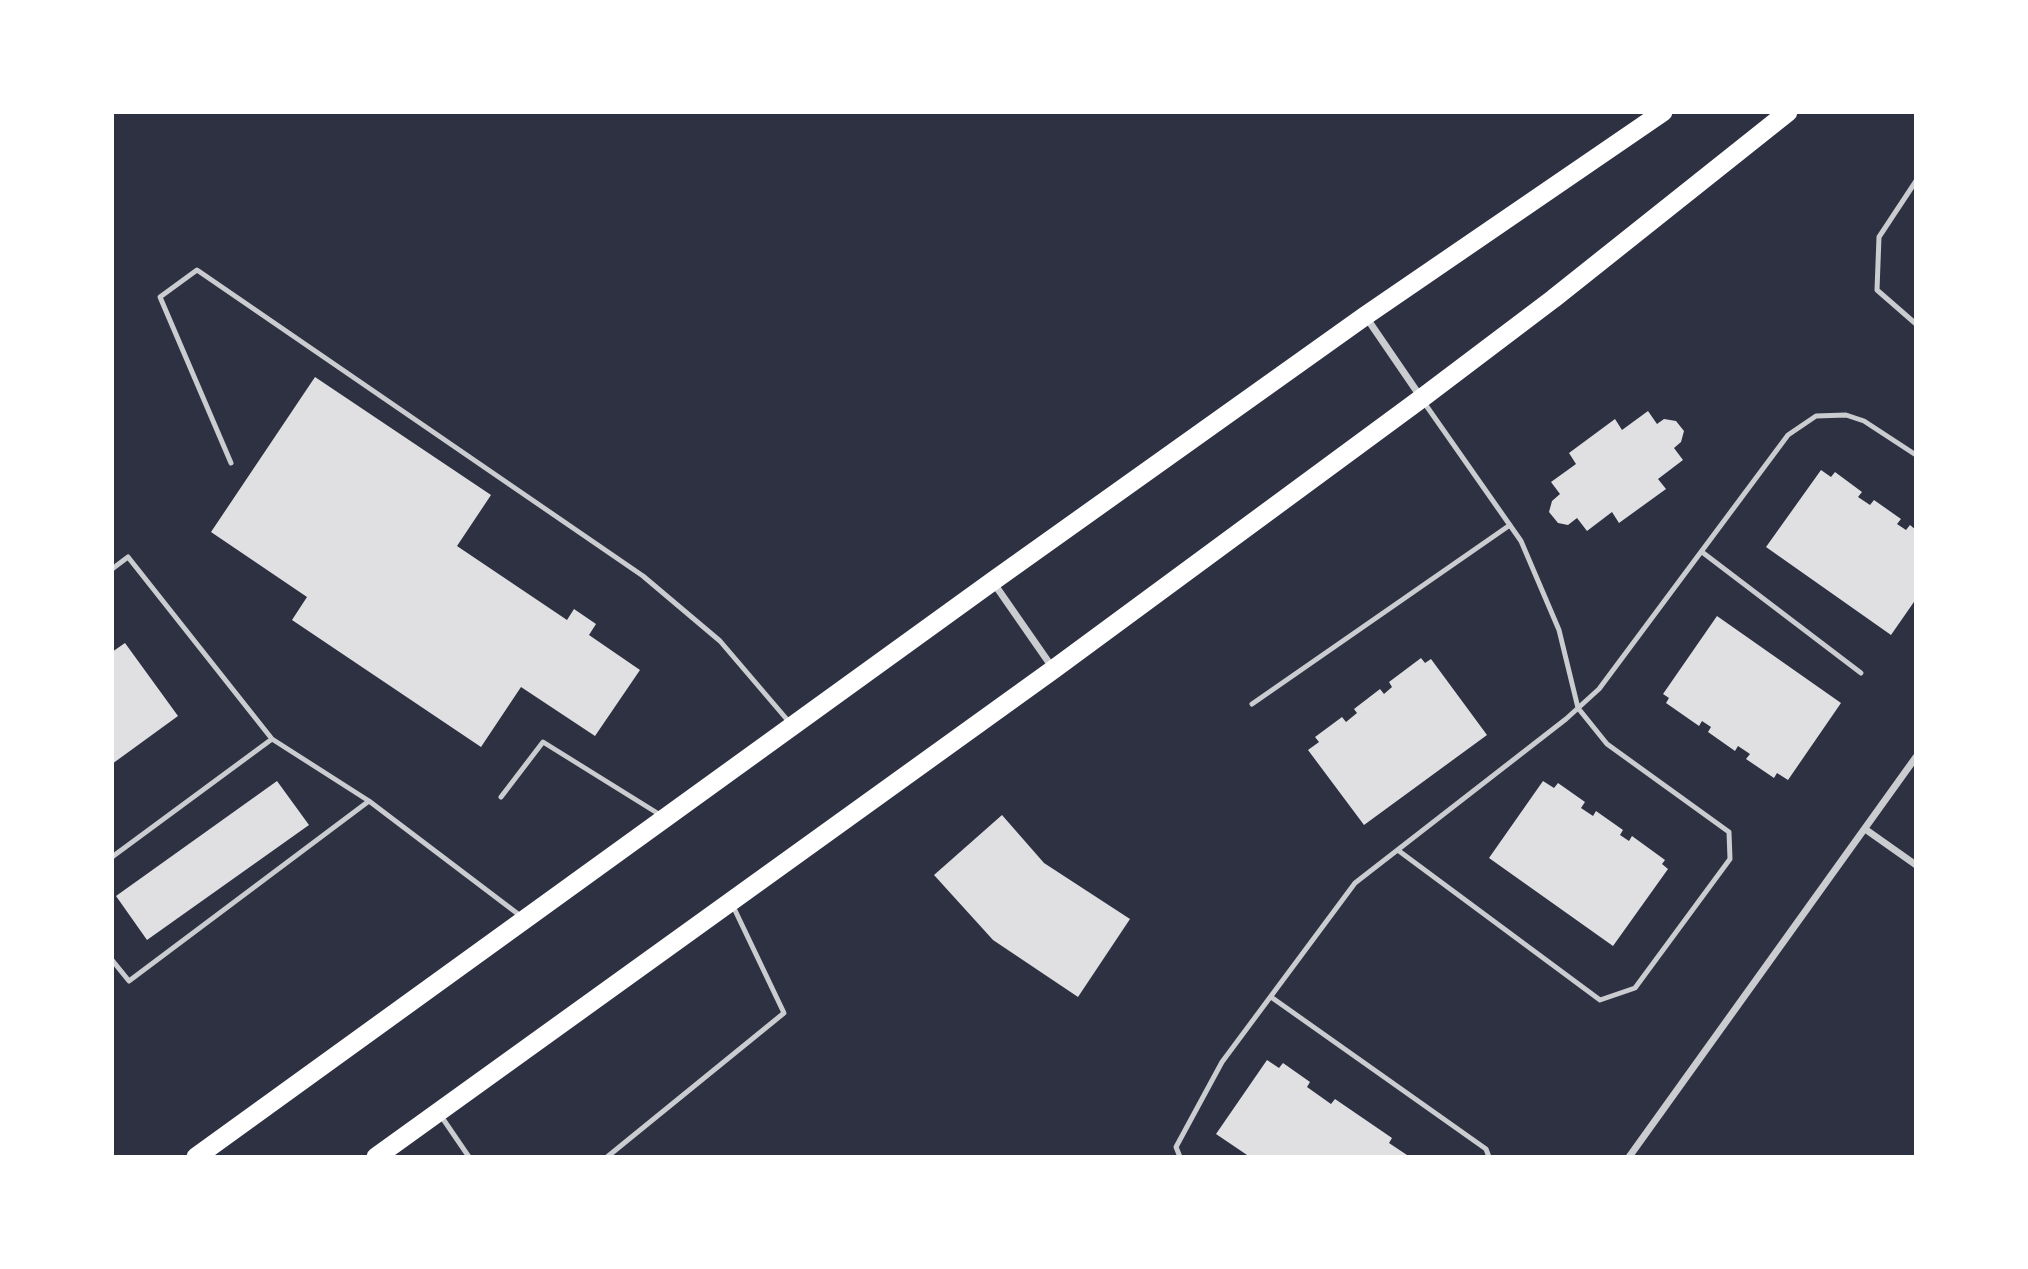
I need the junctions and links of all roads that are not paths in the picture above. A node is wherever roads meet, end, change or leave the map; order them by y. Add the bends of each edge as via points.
1 (1663, 112) edge
2 (1788, 112) edge
3 (1916, 181) edge
4 (1365, 316) junction
5 (1916, 324) edge
6 (1422, 398) junction
7 (1916, 455) edge
8 (231, 463) dead end
9 (1510, 525) junction
10 (1702, 552) junction
11 (112, 569) edge
12 (993, 581) junction
13 (1054, 668) junction
14 (1861, 673) dead end
15 (1252, 704) dead end
16 (1578, 708) junction
17 (792, 726) junction
18 (272, 739) junction
19 (1916, 757) edge
20 (501, 797) dead end
21 (369, 801) junction
22 (665, 818) junction
23 (1865, 829) junction
24 (1399, 851) junction
25 (112, 857) edge
26 (1916, 865) edge
27 (731, 901) junction
28 (525, 919) junction
29 (112, 960) edge
30 (1270, 997) junction
31 (439, 1113) junction
32 (196, 1157) edge
33 (376, 1157) edge
34 (469, 1157) edge
35 (607, 1157) edge
36 (1180, 1157) edge
37 (1489, 1157) edge
38 (1629, 1157) edge

1 - 4 highway
2 - 6 highway
3 - 5 lane via 1879,237 1877,290
4 - 6 street
4 - 12 highway
6 - 9 lane
6 - 13 highway
7 - 10 lane via 1864,421 1846,415 1816,416 1788,435
8 - 17 lane via 160,297 197,270 643,576 720,641
9 - 15 lane
9 - 16 lane via 1559,630
10 - 14 lane
10 - 16 lane via 1600,689
11 - 18 lane via 128,557
12 - 13 street
12 - 17 highway
13 - 27 highway
16 - 24 lane
16 - 24 lane via 1607,744 1729,832 1730,859 1635,988 1600,1000
17 - 22 highway
18 - 21 lane
18 - 25 lane
19 - 23 street
20 - 22 lane via 543,742
21 - 28 lane
21 - 29 lane via 129,981
22 - 28 highway
23 - 26 street
23 - 38 street
24 - 30 lane via 1355,883
27 - 31 highway
27 - 35 lane via 784,1013
28 - 32 highway
30 - 36 lane via 1222,1062 1176,1147
30 - 37 lane via 1486,1149
31 - 33 highway
31 - 34 lane

